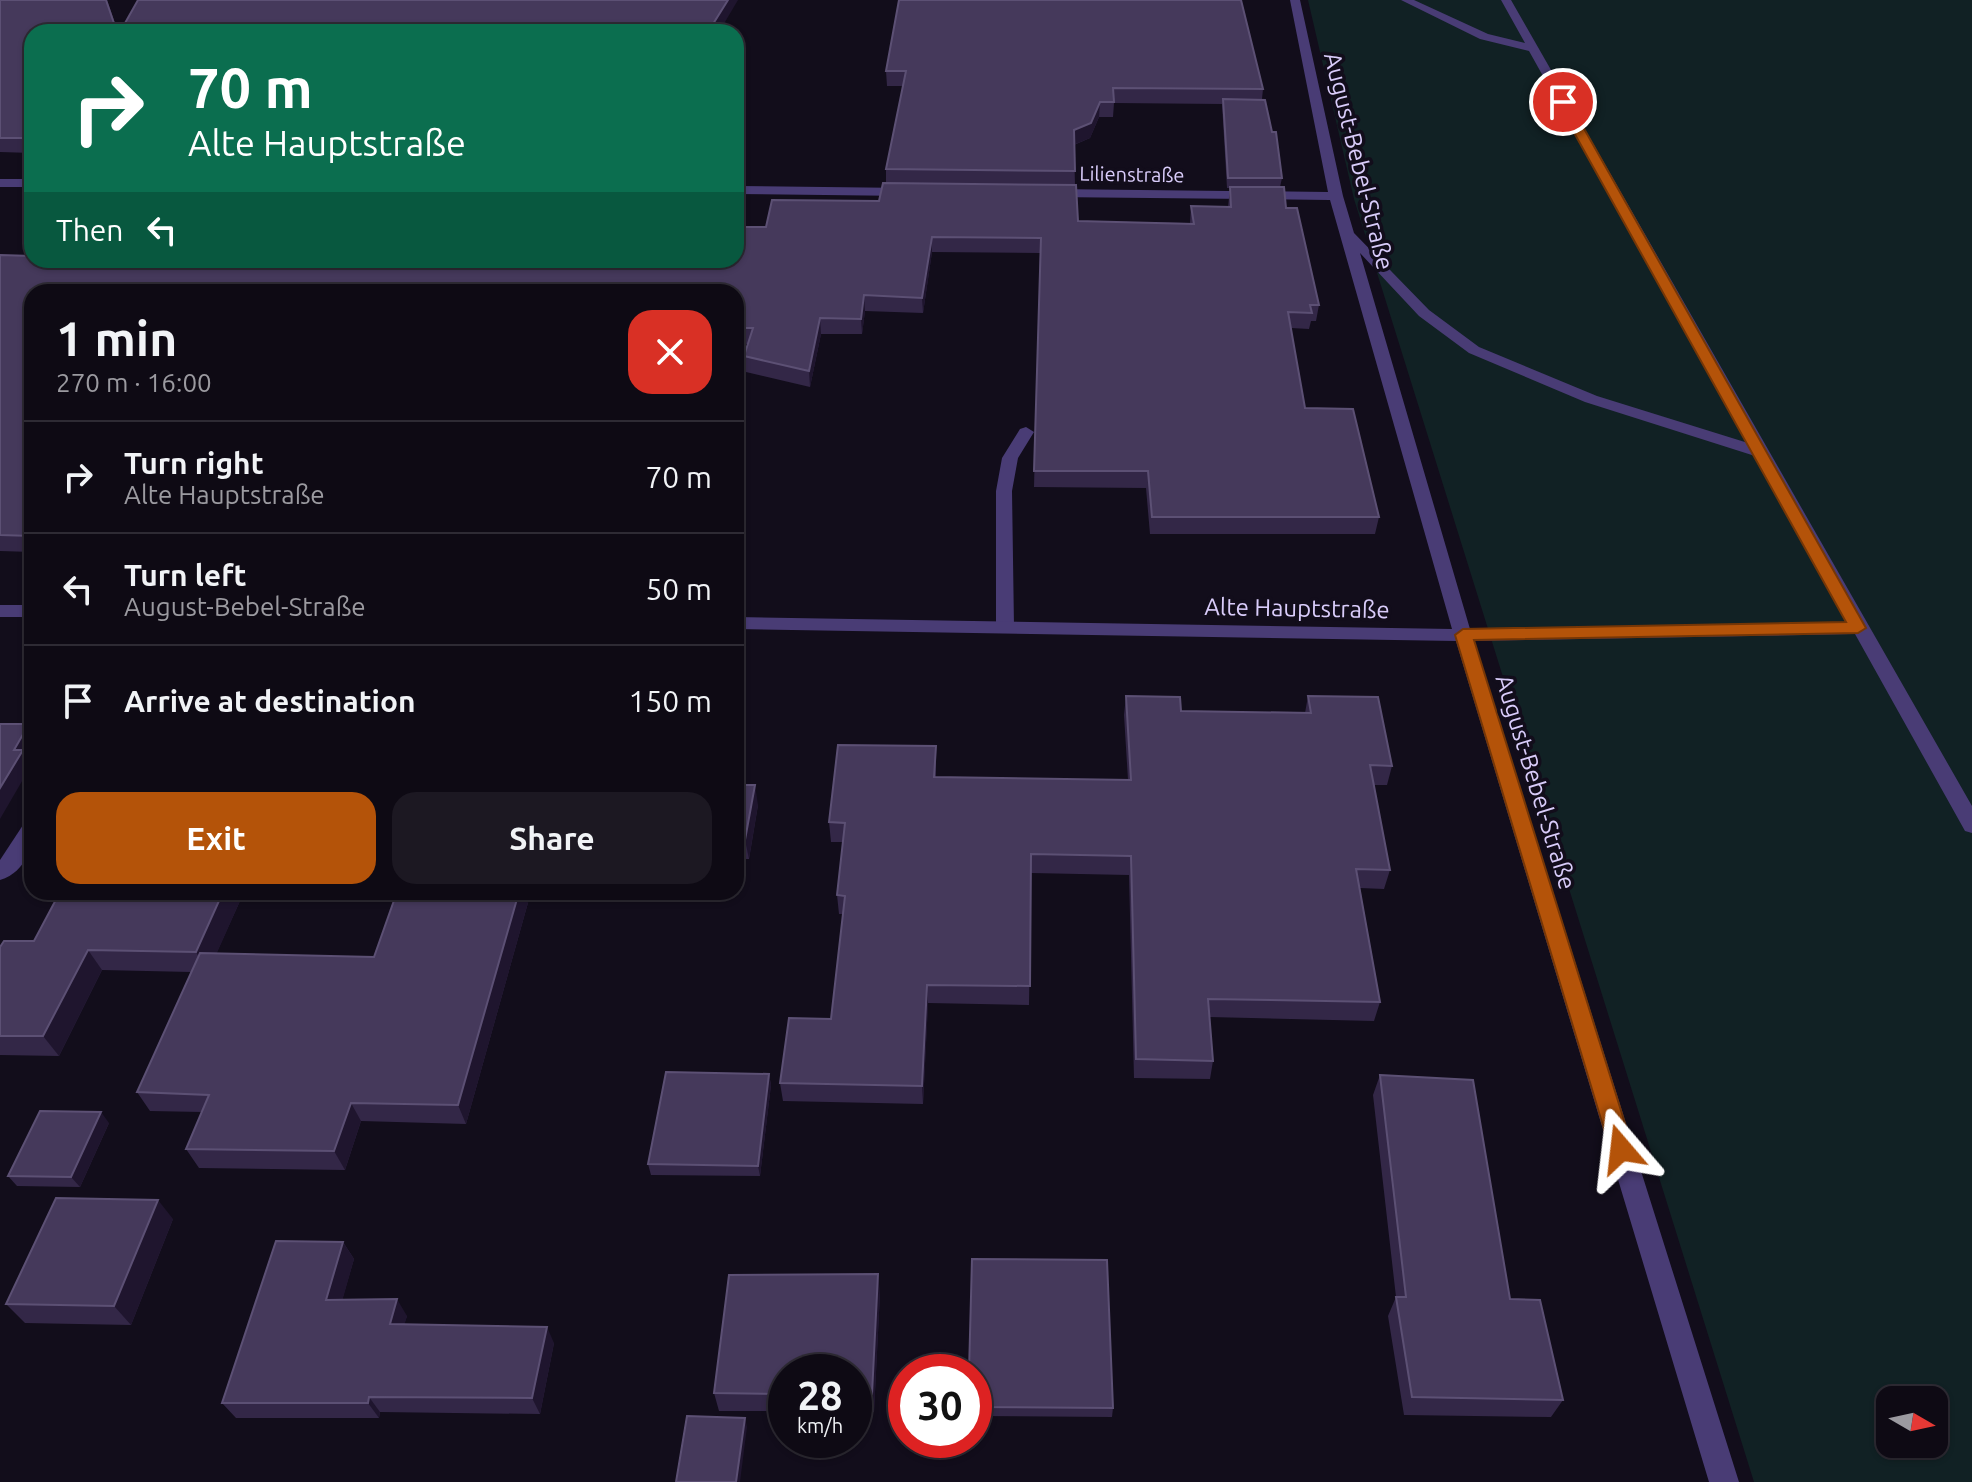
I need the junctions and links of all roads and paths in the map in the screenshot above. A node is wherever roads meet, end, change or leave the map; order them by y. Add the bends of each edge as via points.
1 (1295, 0) edge
2 (1406, 0) edge
3 (1506, 0) edge
4 (1533, 48) junction
5 (0, 183) edge
6 (24, 183) edge
7 (744, 190) edge
8 (925, 192) edge
9 (1036, 193) edge
10 (1336, 196) junction
11 (1346, 231) junction
12 (1026, 432) dead end
13 (1760, 452) junction
14 (0, 611) edge
15 (24, 611) edge
16 (744, 623) edge
17 (1005, 627) junction
18 (1858, 628) junction
19 (1463, 635) junction
20 (1972, 825) edge
21 (24, 842) edge
22 (0, 872) edge
23 (1724, 1482) edge

1 - 10 street, August-Bebel-Straße
2 - 4 street via 1466,29
3 - 4 street
4 - 13 street
5 - 6 street
7 - 8 street
9 - 10 street, Lilienstraße
10 - 11 street, August-Bebel-Straße
11 - 13 street via 1424,313 1474,350 1591,399
11 - 19 street, August-Bebel-Straße
12 - 17 street via 1010,458 1004,491
13 - 18 street
14 - 15 street
16 - 17 street, Alte Hauptstraße
17 - 19 street, Alte Hauptstraße
18 - 19 street, Alte Hauptstraße
18 - 20 street
19 - 23 street, August-Bebel-Straße
21 - 22 street

